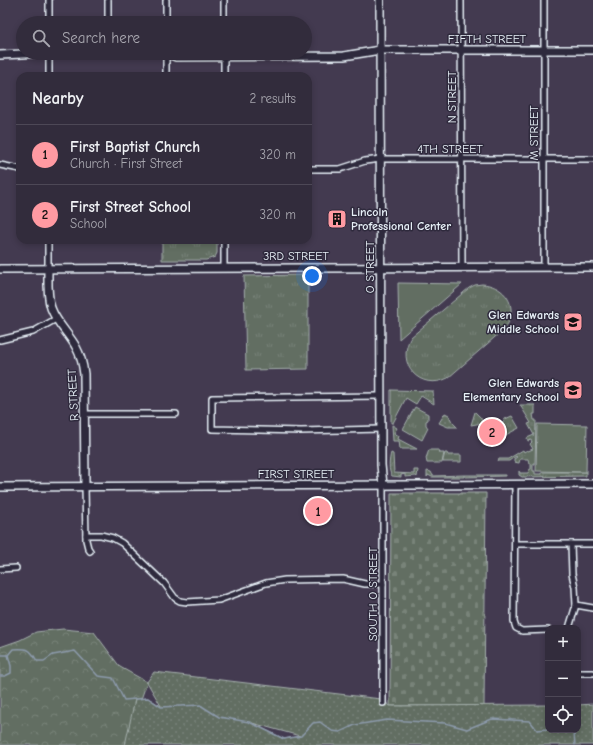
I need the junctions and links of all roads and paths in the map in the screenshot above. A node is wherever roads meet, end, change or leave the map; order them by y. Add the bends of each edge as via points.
1 (49, 0) edge
2 (108, 0) edge
3 (166, 0) edge
4 (224, 0) edge
5 (380, 0) edge
6 (461, 0) edge
7 (544, 0) edge
8 (49, 16) edge
9 (108, 16) edge
10 (166, 16) edge
11 (224, 16) edge
12 (380, 50) junction
13 (462, 50) junction
14 (544, 50) junction
15 (593, 50) edge
16 (16, 54) edge
17 (0, 55) edge
18 (312, 56) edge
19 (49, 60) edge
20 (166, 60) edge
21 (224, 60) edge
22 (49, 72) edge
23 (166, 72) edge
24 (224, 72) edge
25 (593, 158) edge
26 (380, 159) junction
27 (462, 159) junction
28 (544, 159) junction
29 (0, 165) edge
30 (16, 168) edge
31 (312, 169) edge
32 (48, 244) edge
33 (224, 244) edge
34 (381, 267) junction
35 (462, 267) junction
36 (544, 267) junction
37 (593, 267) edge
38 (224, 268) junction
39 (0, 269) edge
40 (48, 269) junction
41 (56, 319) junction
42 (0, 340) edge
43 (381, 396) junction
44 (85, 414) junction
45 (176, 414) dead end
46 (381, 429) junction
47 (515, 484) junction
48 (593, 484) edge
49 (383, 485) junction
50 (85, 486) junction
51 (0, 487) edge
52 (86, 535) junction
53 (515, 544) junction
54 (571, 544) junction
55 (593, 544) edge
56 (90, 550) dead end
57 (0, 568) edge
58 (16, 568) dead end
59 (384, 584) junction
60 (576, 605) junction
61 (593, 608) edge
62 (570, 625) edge
63 (545, 630) edge
64 (581, 673) edge
65 (593, 673) edge
66 (384, 703) dead end

1 - 8 street
2 - 9 street
3 - 10 street
4 - 11 street
5 - 12 street, O STREET
6 - 13 street, N STREET
7 - 14 street, M STREET
12 - 13 street, FIFTH STREET
12 - 18 street, FIFTH STREET via 344,56
12 - 26 street, O STREET
13 - 14 street, FIFTH STREET
13 - 27 street, N STREET
14 - 15 street, FIFTH STREET
14 - 28 street, M STREET
16 - 17 street
19 - 22 street
20 - 23 street
21 - 24 street
25 - 28 street, 4TH STREET
26 - 27 street, 4TH STREET
26 - 31 street, 4TH STREET via 340,169
26 - 34 street, O STREET
27 - 28 street, 4TH STREET
27 - 35 street, N STREET
28 - 36 street, M STREET
29 - 30 street
32 - 40 street, R STREET
33 - 38 street
34 - 35 street, 3RD STREET
34 - 38 street, 3RD STREET
34 - 43 street, O STREET
35 - 36 street, 3RD STREET
36 - 37 street, 3RD STREET
38 - 40 street, 3RD STREET
39 - 40 street, 3RD STREET
40 - 41 street, R STREET via 48,298
41 - 42 street via 32,332
41 - 44 street, R STREET via 82,360
43 - 46 street, O STREET
43 - 46 street via 212,398 212,429
44 - 45 street
44 - 50 street, R STREET
46 - 49 street, O STREET
47 - 48 street, FIRST STREET
47 - 49 street, FIRST STREET
47 - 53 street
49 - 50 street, FIRST STREET
49 - 59 street, SOUTH O STREET
50 - 51 street, FIRST STREET
50 - 52 street, R STREET
52 - 56 street, R STREET
52 - 59 street via 101,535 122,543 180,601 219,600 266,583 285,580 343,579 365,584
53 - 54 street
53 - 63 street via 516,628 522,631
54 - 55 street
54 - 60 street
57 - 58 street
59 - 66 street, SOUTH O STREET
60 - 61 street
60 - 62 street
64 - 65 street

